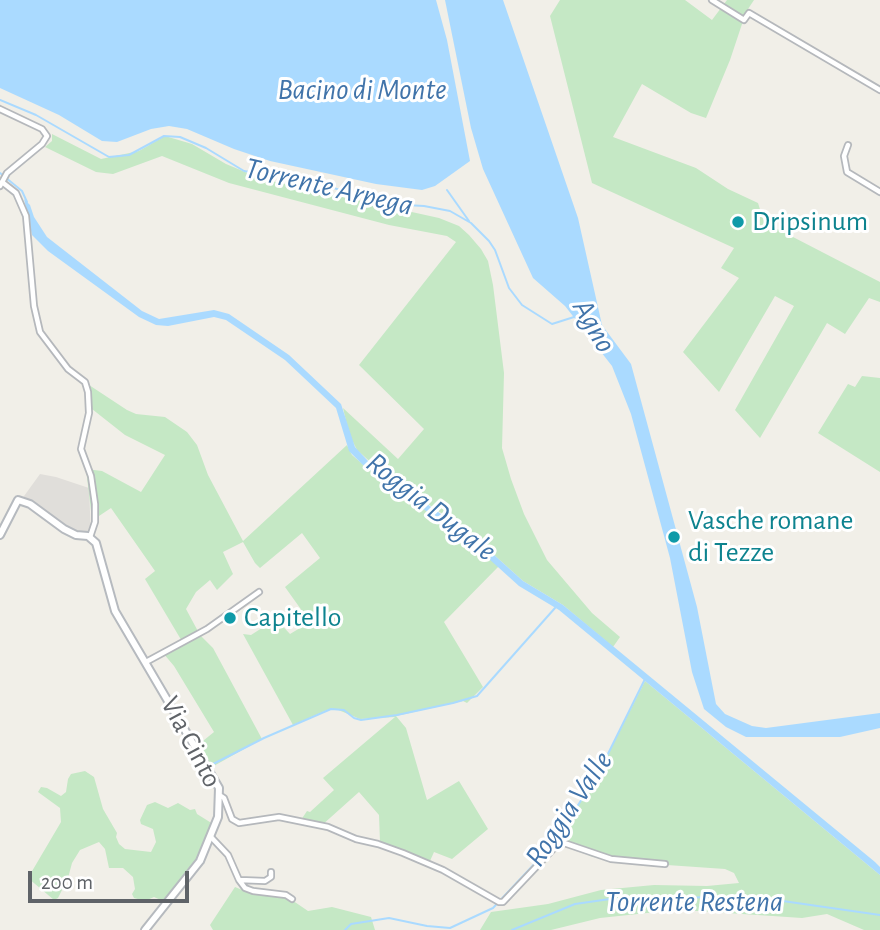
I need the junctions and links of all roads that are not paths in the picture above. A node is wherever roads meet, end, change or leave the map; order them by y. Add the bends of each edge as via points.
1 (712, 0) edge
2 (880, 90) edge
3 (0, 109) edge
4 (848, 145) dead end
5 (1, 182) edge
6 (880, 192) edge
7 (0, 535) edge
8 (90, 537) junction
9 (259, 592) dead end
10 (146, 662) junction
11 (221, 796) junction
12 (211, 837) junction
13 (665, 864) dead end
14 (271, 872) dead end
15 (239, 880) junction
16 (292, 899) dead end
17 (145, 930) edge

1 - 2 street via 744,20 749,13
3 - 5 street via 42,129 47,136
4 - 6 street via 844,156 847,172
5 - 8 street via 16,193 26,216 40,331 89,392 81,449 95,504
7 - 8 street via 18,500 64,529
8 - 10 street, Via Cinto via 96,543 112,603
9 - 10 street via 216,623
10 - 11 street, Via Cinto
11 - 12 street, Via Cinto
11 - 13 street via 232,819 239,823 279,817 328,827 443,870 499,902 564,843 611,859
12 - 15 street via 228,855
12 - 17 street, Via Cinto via 195,869
14 - 15 street via 265,881
15 - 16 street via 253,891

